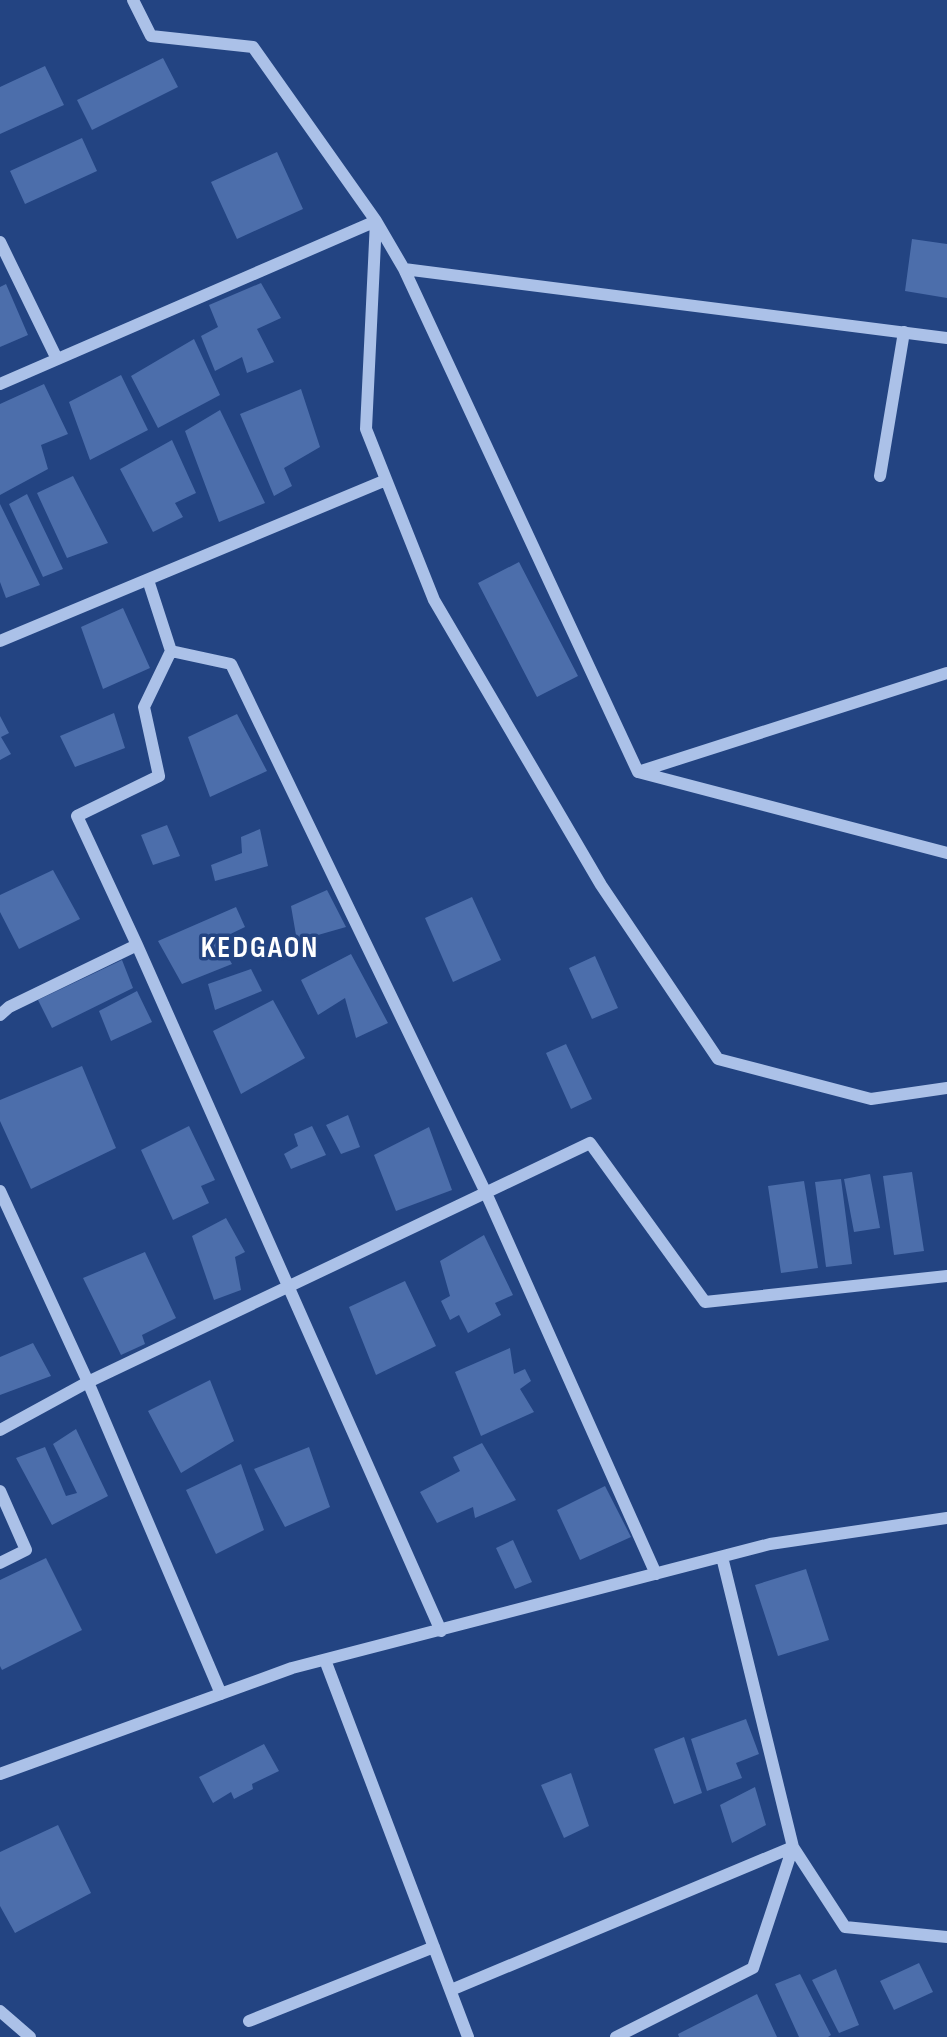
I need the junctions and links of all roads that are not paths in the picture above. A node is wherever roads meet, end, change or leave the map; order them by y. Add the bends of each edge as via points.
1 (133, 0) edge
2 (376, 221) junction
3 (0, 242) edge
4 (404, 269) junction
5 (904, 332) junction
6 (947, 338) edge
7 (57, 359) junction
8 (0, 384) edge
9 (880, 476) dead end
10 (386, 480) junction
11 (148, 580) junction
12 (0, 641) edge
13 (171, 651) junction
14 (947, 673) edge
15 (638, 772) junction
16 (947, 853) edge
17 (137, 945) junction
18 (0, 1016) edge
19 (947, 1087) edge
20 (0, 1191) edge
21 (486, 1193) junction
22 (947, 1276) edge
23 (287, 1288) junction
24 (88, 1382) junction
25 (0, 1430) edge
26 (0, 1491) edge
27 (947, 1518) edge
28 (722, 1557) junction
29 (0, 1563) edge
30 (656, 1574) junction
31 (441, 1631) junction
32 (325, 1660) junction
33 (221, 1694) junction
34 (0, 1774) edge
35 (793, 1847) junction
36 (947, 1937) edge
37 (434, 1947) junction
38 (451, 1990) junction
39 (0, 2011) edge
40 (250, 2021) dead end
41 (30, 2037) edge
42 (468, 2037) edge
43 (616, 2037) edge

1 - 2 street via 151,36 253,47
2 - 4 street
2 - 7 street
2 - 10 street via 366,429
3 - 7 street
4 - 5 street
4 - 15 street
5 - 6 street
5 - 9 street
7 - 8 street
10 - 11 street
10 - 19 street via 441,612 601,885 718,1059 871,1099
11 - 12 street
11 - 13 street
13 - 17 street via 144,706 159,776 77,816
13 - 21 street via 231,664
14 - 15 street
15 - 16 street
17 - 18 street via 9,1007
17 - 23 street
20 - 24 street
21 - 22 street via 590,1143 705,1302
21 - 23 street
21 - 30 street
23 - 24 street
23 - 31 street
24 - 25 street
24 - 33 street
26 - 29 street via 26,1550
27 - 28 street via 770,1544
28 - 30 street
28 - 35 street
30 - 31 street
31 - 32 street
32 - 33 street
32 - 37 street
33 - 34 street
35 - 36 street via 845,1927
35 - 38 street
35 - 43 street via 753,1968
37 - 38 street
37 - 40 street
38 - 42 street
39 - 41 street

